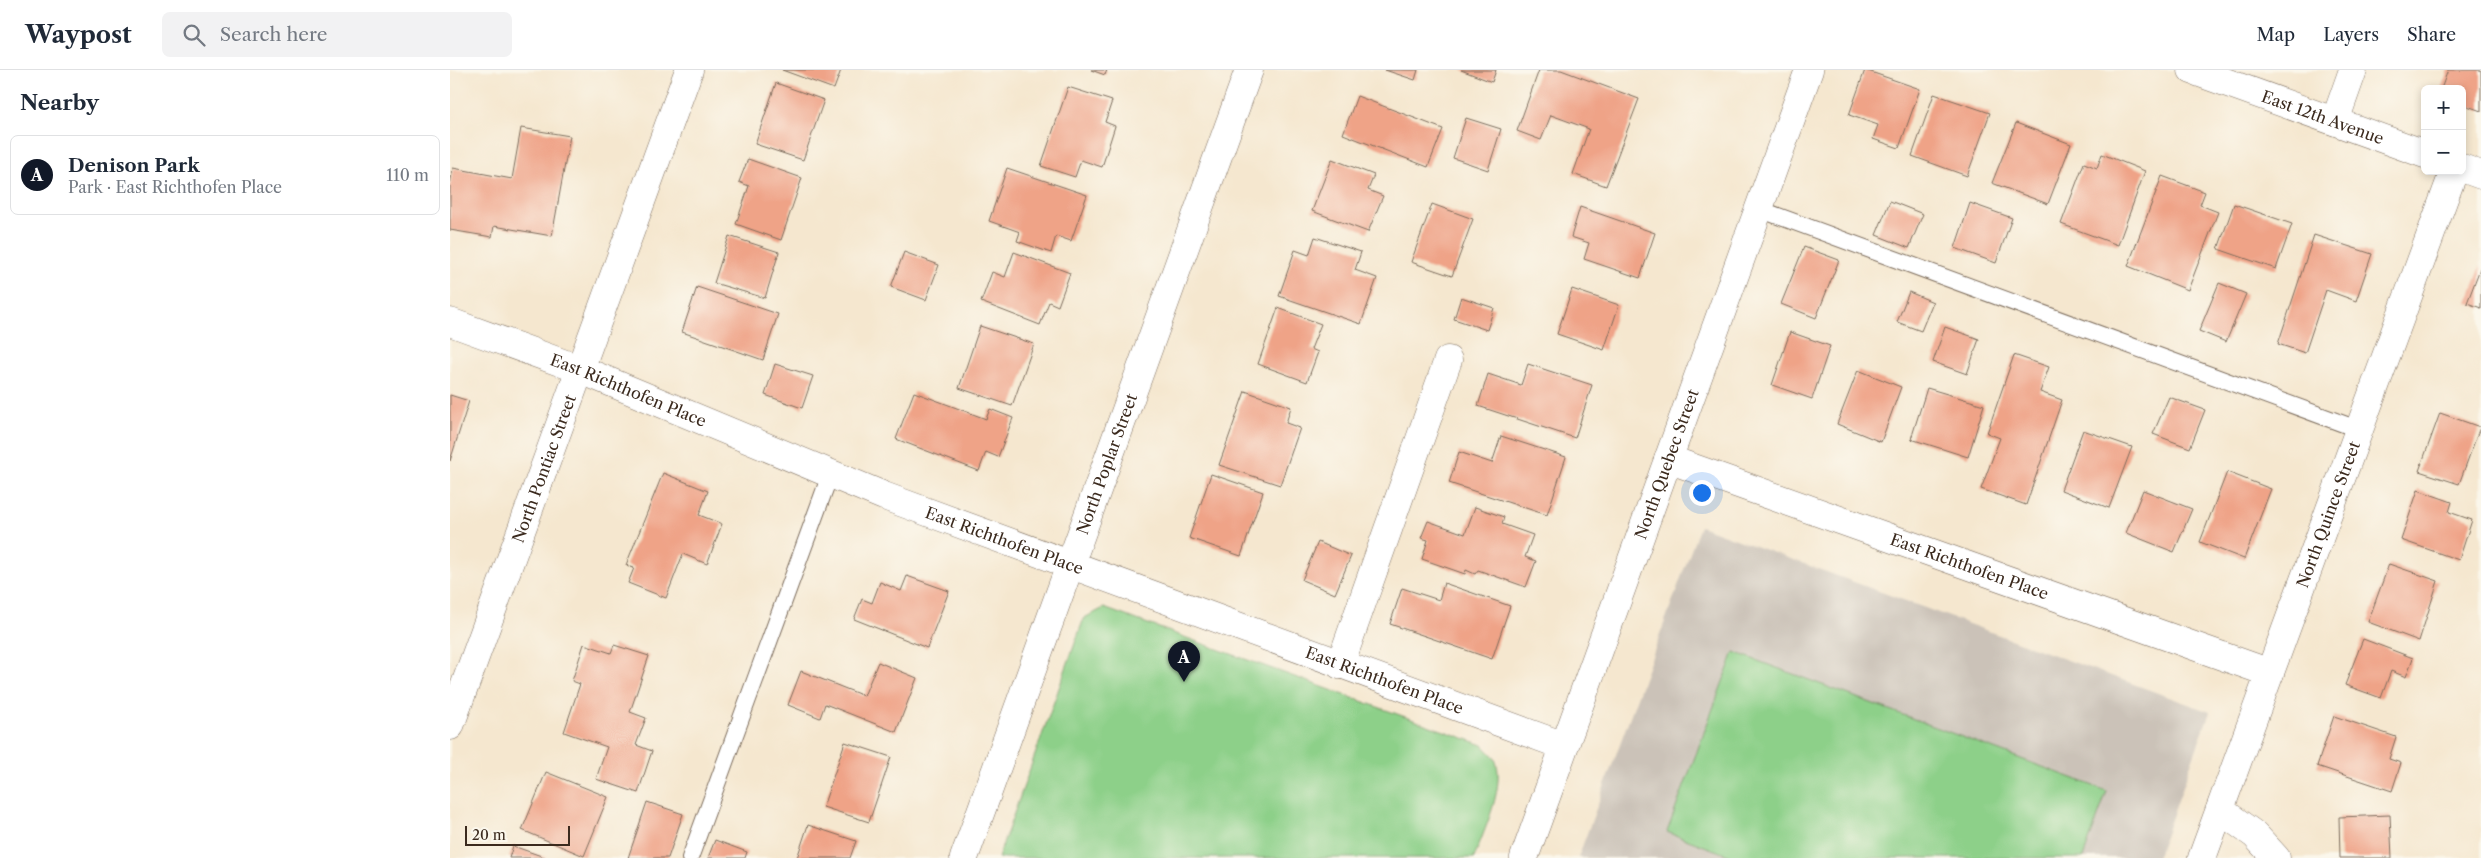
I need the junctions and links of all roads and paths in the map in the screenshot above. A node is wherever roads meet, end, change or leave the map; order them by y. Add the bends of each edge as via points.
1 (689, 70) edge
2 (1249, 70) edge
3 (1809, 70) edge
4 (2192, 70) edge
5 (2353, 70) edge
6 (2334, 121) junction
7 (2421, 153) edge
8 (2466, 169) edge
9 (2453, 175) edge
10 (2481, 175) edge
11 (1759, 209) junction
12 (450, 322) edge
13 (1448, 360) dead end
14 (579, 369) junction
15 (2360, 430) junction
16 (1668, 459) junction
17 (830, 475) junction
18 (1069, 564) junction
19 (1340, 665) junction
20 (2270, 673) junction
21 (450, 726) edge
22 (1564, 746) junction
23 (2220, 810) junction
24 (690, 858) edge
25 (964, 858) edge
26 (1524, 858) edge
27 (2202, 858) edge
28 (2276, 858) edge

1 - 14 street, North Pontiac Street
2 - 18 street, North Poplar Street
3 - 11 street, North Quebec Street
4 - 6 street, East 12th Avenue
5 - 6 street
6 - 7 street, East 12th Avenue
8 - 10 street
9 - 15 street, North Quince Street
11 - 15 lane
11 - 16 street, North Quebec Street
12 - 14 street, East Richthofen Place
13 - 19 street
14 - 17 street, East Richthofen Place
14 - 21 street, North Pontiac Street
15 - 20 street, North Quince Street
16 - 20 street, East Richthofen Place
16 - 22 street, North Quebec Street
17 - 18 street, East Richthofen Place
17 - 24 lane
18 - 19 street, East Richthofen Place
18 - 25 street, North Poplar Street
19 - 22 street, East Richthofen Place
20 - 23 street, North Quince Street
22 - 26 street, North Quebec Street
23 - 27 street, North Quince Street
23 - 28 street via 2255,835

